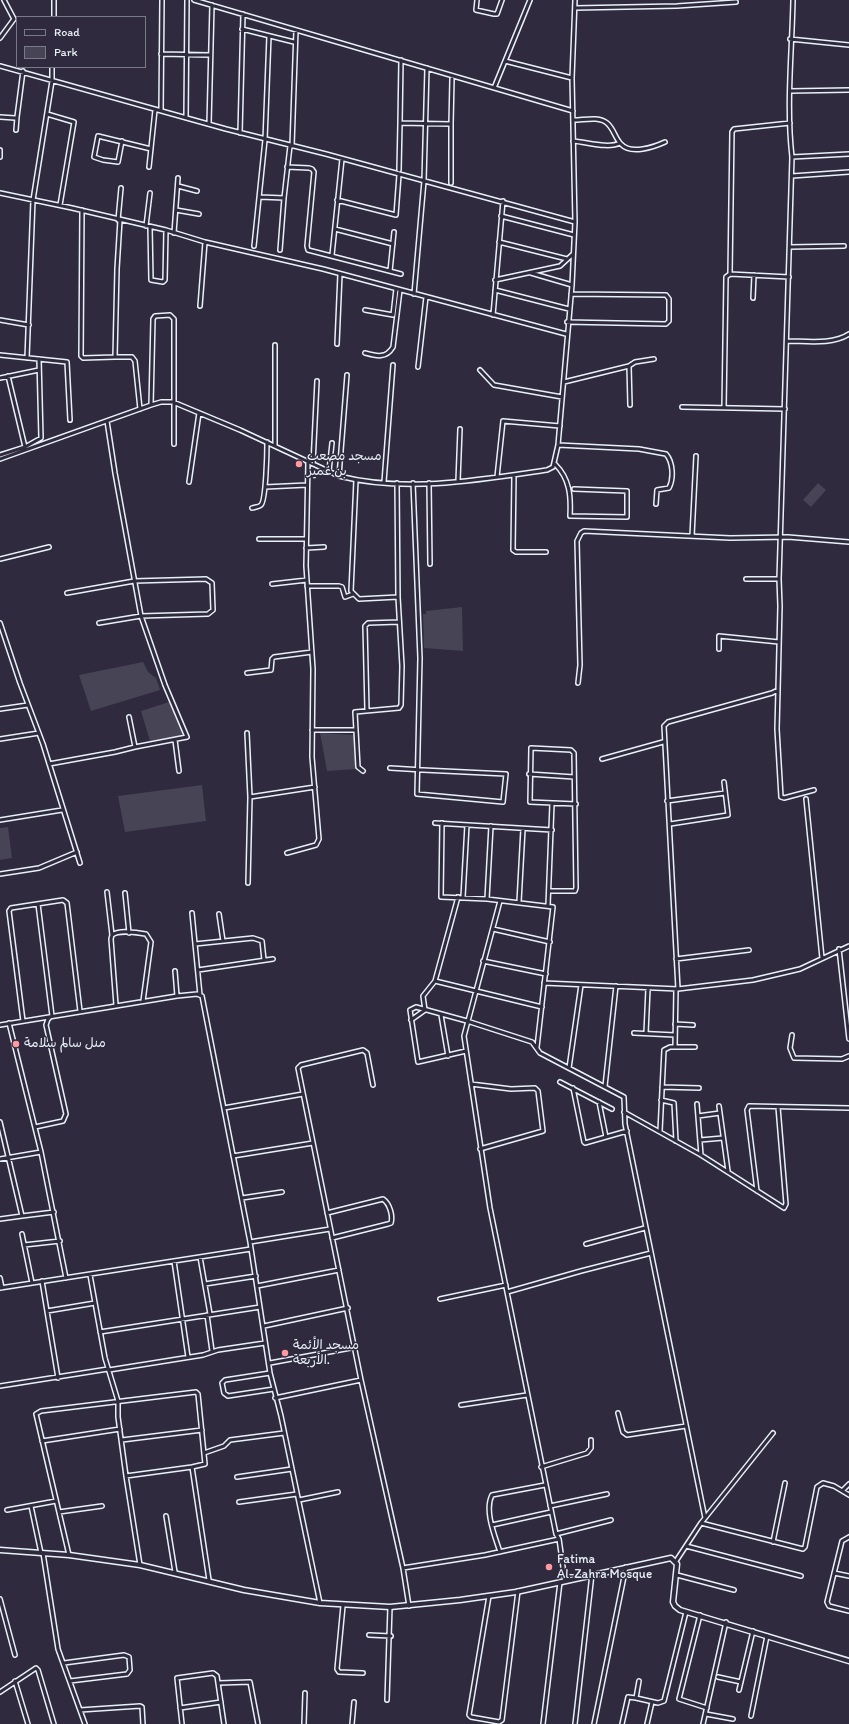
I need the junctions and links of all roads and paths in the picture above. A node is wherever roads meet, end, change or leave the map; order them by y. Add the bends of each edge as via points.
1 (4, 0) edge
2 (10, 0) edge
3 (54, 0) edge
4 (162, 0) edge
5 (187, 0) edge
6 (194, 0) edge
7 (477, 0) edge
8 (502, 0) edge
9 (530, 0) edge
10 (575, 0) edge
11 (793, 0) edge
12 (723, 2) edge
13 (736, 2) dead end
14 (7, 4) junction
15 (212, 5) junction
16 (575, 8) junction
17 (243, 14) junction
18 (54, 16) edge
19 (242, 29) junction
20 (296, 30) junction
21 (269, 36) junction
22 (0, 38) edge
23 (790, 40) junction
24 (294, 42) junction
25 (849, 45) edge
26 (161, 54) junction
27 (186, 54) junction
28 (210, 55) junction
29 (401, 60) junction
30 (505, 61) junction
31 (0, 66) edge
32 (52, 68) edge
33 (426, 68) junction
34 (21, 69) edge
35 (572, 78) junction
36 (452, 79) dead end
37 (52, 81) junction
38 (494, 88) junction
39 (849, 90) edge
40 (790, 91) junction
41 (155, 110) junction
42 (573, 111) junction
43 (161, 112) junction
44 (47, 114) junction
45 (0, 117) edge
46 (17, 117) junction
47 (186, 118) junction
48 (574, 120) junction
49 (400, 123) junction
50 (790, 123) junction
51 (209, 124) junction
52 (425, 124) junction
53 (451, 124) junction
54 (16, 130) dead end
55 (240, 133) junction
56 (265, 140) junction
57 (122, 141) junction
58 (573, 141) junction
59 (665, 142) dead end
60 (620, 143) junction
61 (291, 146) junction
62 (151, 149) junction
63 (0, 150) edge
64 (849, 154) edge
65 (0, 157) edge
66 (792, 157) junction
67 (342, 159) junction
68 (149, 167) dead end
69 (287, 167) junction
70 (399, 170) dead end
71 (849, 172) edge
72 (399, 175) junction
73 (792, 176) junction
74 (178, 178) dead end
75 (424, 181) junction
76 (451, 183) dead end
77 (178, 186) junction
78 (121, 188) dead end
79 (197, 191) dead end
80 (0, 193) edge
81 (150, 193) dead end
82 (260, 197) junction
83 (284, 198) junction
84 (33, 200) junction
85 (337, 200) junction
86 (503, 201) junction
87 (60, 205) junction
88 (82, 210) junction
89 (176, 210) junction
90 (199, 214) dead end
91 (501, 216) junction
92 (119, 220) junction
93 (575, 222) junction
94 (146, 226) junction
95 (150, 227) junction
96 (335, 229) junction
97 (166, 230) junction
98 (394, 232) dead end
99 (174, 233) junction
100 (574, 235) junction
101 (205, 242) junction
102 (499, 242) junction
103 (393, 244) junction
104 (254, 246) dead end
105 (844, 246) dead end
106 (790, 247) junction
107 (280, 250) dead end
108 (574, 253) junction
109 (332, 255) junction
110 (567, 260) junction
111 (390, 271) junction
112 (529, 273) junction
113 (340, 274) junction
114 (402, 274) dead end
115 (730, 274) junction
116 (754, 275) junction
117 (789, 277) junction
118 (495, 280) junction
119 (572, 285) junction
120 (396, 289) junction
121 (400, 290) junction
122 (495, 290) junction
123 (414, 294) junction
124 (571, 294) junction
125 (426, 297) junction
126 (753, 298) dead end
127 (200, 306) dead end
128 (569, 309) junction
129 (365, 310) dead end
130 (493, 315) junction
131 (0, 320) edge
132 (567, 322) junction
133 (28, 326) junction
134 (566, 334) junction
135 (849, 334) edge
136 (787, 341) junction
137 (338, 344) dead end
138 (275, 345) dead end
139 (365, 353) dead end
140 (0, 355) edge
141 (115, 357) junction
142 (27, 358) junction
143 (39, 359) junction
144 (654, 359) dead end
145 (392, 365) dead end
146 (629, 366) junction
147 (418, 367) dead end
148 (39, 370) junction
149 (480, 370) dead end
150 (346, 375) dead end
151 (8, 376) junction
152 (0, 378) edge
153 (317, 381) dead end
154 (564, 382) junction
155 (562, 397) junction
156 (173, 402) junction
157 (151, 405) junction
158 (630, 405) dead end
159 (682, 407) dead end
160 (724, 408) junction
161 (140, 409) junction
162 (785, 409) junction
163 (199, 413) junction
164 (70, 420) dead end
165 (107, 421) junction
166 (560, 426) junction
167 (460, 429) dead end
168 (267, 442) junction
169 (332, 443) dead end
170 (174, 444) dead end
171 (275, 445) junction
172 (558, 445) junction
173 (25, 447) junction
174 (0, 454) edge
175 (696, 456) dead end
176 (0, 459) edge
177 (308, 462) junction
178 (313, 464) junction
179 (556, 466) junction
180 (329, 471) junction
181 (514, 475) junction
182 (339, 476) junction
183 (497, 477) junction
184 (356, 480) junction
185 (458, 481) junction
186 (189, 482) dead end
187 (384, 482) junction
188 (397, 483) junction
189 (413, 483) junction
190 (429, 483) junction
191 (307, 485) junction
192 (265, 487) junction
193 (574, 489) dead end
194 (656, 504) dead end
195 (252, 508) dead end
196 (692, 536) junction
197 (781, 538) junction
198 (259, 539) dead end
199 (306, 539) junction
200 (849, 542) edge
201 (49, 547) dead end
202 (324, 547) dead end
203 (306, 548) junction
204 (546, 552) dead end
205 (0, 559) edge
206 (430, 564) dead end
207 (746, 579) dead end
208 (778, 579) junction
209 (307, 580) junction
210 (134, 581) junction
211 (272, 584) dead end
212 (307, 586) junction
213 (67, 593) dead end
214 (353, 594) junction
215 (398, 597) junction
216 (141, 616) junction
217 (399, 622) junction
218 (0, 623) edge
219 (99, 623) dead end
220 (779, 642) junction
221 (719, 649) dead end
222 (312, 652) junction
223 (247, 673) dead end
224 (578, 683) dead end
225 (778, 690) junction
226 (28, 705) junction
227 (0, 709) edge
228 (367, 710) junction
229 (129, 717) dead end
230 (312, 730) junction
231 (355, 730) junction
232 (38, 733) junction
233 (247, 733) dead end
234 (0, 739) edge
235 (175, 740) junction
236 (664, 742) junction
237 (135, 747) junction
238 (602, 759) dead end
239 (49, 764) junction
240 (390, 768) dead end
241 (418, 770) junction
242 (179, 771) dead end
243 (363, 771) dead end
244 (529, 774) junction
245 (574, 778) junction
246 (724, 782) dead end
247 (315, 787) junction
248 (814, 790) dead end
249 (725, 793) junction
250 (250, 797) junction
251 (806, 799) dead end
252 (667, 801) junction
253 (552, 804) junction
254 (576, 804) junction
255 (62, 810) junction
256 (0, 820) edge
257 (435, 823) dead end
258 (442, 823) junction
259 (670, 824) junction
260 (467, 825) junction
261 (492, 826) junction
262 (523, 829) junction
263 (552, 830) junction
264 (77, 852) junction
265 (286, 853) dead end
266 (80, 863) dead end
267 (0, 874) edge
268 (248, 883) dead end
269 (549, 891) junction
270 (107, 892) dead end
271 (125, 893) dead end
272 (458, 897) junction
273 (463, 897) junction
274 (487, 899) junction
275 (500, 901) junction
276 (519, 902) junction
277 (38, 904) junction
278 (548, 905) junction
279 (192, 913) dead end
280 (219, 914) dead end
281 (493, 929) junction
282 (129, 933) junction
283 (112, 935) junction
284 (223, 941) junction
285 (550, 942) junction
286 (195, 944) junction
287 (849, 946) edge
288 (749, 950) dead end
289 (840, 950) junction
290 (822, 958) junction
291 (273, 959) dead end
292 (676, 959) junction
293 (264, 960) junction
294 (483, 961) junction
295 (198, 970) junction
296 (176, 971) dead end
297 (546, 974) junction
298 (435, 981) junction
299 (544, 983) junction
300 (581, 984) junction
301 (616, 986) junction
302 (648, 989) junction
303 (677, 989) junction
304 (476, 991) junction
305 (200, 995) junction
306 (177, 996) junction
307 (143, 1001) junction
308 (116, 1005) junction
309 (542, 1007) junction
310 (425, 1010) junction
311 (80, 1011) junction
312 (441, 1015) junction
313 (52, 1016) junction
314 (410, 1020) junction
315 (23, 1021) junction
316 (467, 1021) junction
317 (9, 1023) junction
318 (675, 1024) junction
319 (0, 1025) edge
320 (693, 1025) dead end
321 (634, 1033) dead end
322 (646, 1033) junction
323 (675, 1035) junction
324 (792, 1035) dead end
325 (849, 1039) edge
326 (537, 1046) junction
327 (695, 1046) dead end
328 (675, 1047) junction
329 (466, 1051) junction
330 (448, 1056) junction
331 (849, 1056) edge
332 (570, 1068) junction
333 (560, 1082) dead end
334 (471, 1084) junction
335 (373, 1085) dead end
336 (605, 1086) junction
337 (662, 1087) junction
338 (573, 1088) junction
339 (699, 1088) dead end
340 (303, 1094) junction
341 (661, 1100) junction
342 (599, 1102) junction
343 (697, 1104) dead end
344 (719, 1106) dead end
345 (778, 1107) junction
346 (224, 1108) junction
347 (849, 1108) edge
348 (612, 1109) dead end
349 (624, 1112) junction
350 (720, 1113) junction
351 (698, 1116) junction
352 (0, 1124) edge
353 (35, 1127) junction
354 (627, 1131) junction
355 (660, 1131) junction
356 (606, 1137) junction
357 (723, 1138) junction
358 (700, 1140) junction
359 (676, 1141) junction
360 (312, 1143) junction
361 (480, 1149) junction
362 (41, 1152) junction
363 (701, 1155) junction
364 (233, 1156) junction
365 (8, 1158) junction
366 (0, 1159) edge
367 (728, 1171) junction
368 (757, 1191) junction
369 (282, 1192) dead end
370 (242, 1198) junction
371 (54, 1212) junction
372 (327, 1213) junction
373 (22, 1216) junction
374 (0, 1219) edge
375 (645, 1228) junction
376 (330, 1229) junction
377 (22, 1234) dead end
378 (332, 1238) junction
379 (60, 1241) junction
380 (250, 1242) junction
381 (586, 1244) dead end
382 (24, 1245) junction
383 (251, 1249) junction
384 (651, 1253) junction
385 (200, 1257) junction
386 (174, 1261) junction
387 (339, 1270) junction
388 (90, 1275) junction
389 (256, 1276) junction
390 (0, 1278) edge
391 (66, 1278) junction
392 (42, 1281) junction
393 (32, 1283) junction
394 (205, 1284) junction
395 (506, 1285) junction
396 (257, 1286) junction
397 (1, 1288) edge
398 (507, 1292) junction
399 (440, 1298) dead end
400 (95, 1303) junction
401 (260, 1307) junction
402 (348, 1308) junction
403 (47, 1311) junction
404 (208, 1314) junction
405 (182, 1319) junction
406 (264, 1326) junction
407 (100, 1332) junction
408 (265, 1343) junction
409 (356, 1347) junction
410 (212, 1351) junction
411 (188, 1357) junction
412 (270, 1363) junction
413 (109, 1369) junction
414 (270, 1373) junction
415 (58, 1378) junction
416 (361, 1380) junction
417 (0, 1386) edge
418 (274, 1389) junction
419 (527, 1395) junction
420 (275, 1398) junction
421 (118, 1401) junction
422 (461, 1405) dead end
423 (618, 1413) dead end
424 (686, 1426) junction
425 (120, 1429) junction
426 (202, 1430) junction
427 (284, 1433) junction
428 (773, 1433) dead end
429 (122, 1440) junction
430 (591, 1440) dead end
431 (42, 1441) junction
432 (204, 1453) junction
433 (192, 1467) junction
434 (542, 1467) junction
435 (292, 1470) junction
436 (126, 1476) junction
437 (237, 1477) dead end
438 (785, 1483) dead end
439 (849, 1484) edge
440 (545, 1485) junction
441 (843, 1490) junction
442 (338, 1492) dead end
443 (297, 1494) junction
444 (607, 1494) dead end
445 (849, 1495) edge
446 (299, 1500) junction
447 (56, 1501) junction
448 (239, 1502) dead end
449 (31, 1506) junction
450 (102, 1506) dead end
451 (550, 1506) junction
452 (7, 1510) dead end
453 (59, 1512) junction
454 (551, 1512) junction
455 (166, 1516) dead end
456 (705, 1518) junction
457 (611, 1520) dead end
458 (701, 1523) junction
459 (492, 1525) junction
460 (556, 1534) junction
461 (849, 1537) edge
462 (559, 1539) junction
463 (773, 1542) junction
464 (686, 1546) junction
465 (0, 1550) edge
466 (500, 1552) junction
467 (42, 1553) junction
468 (69, 1555) junction
469 (676, 1561) junction
470 (140, 1565) junction
471 (626, 1567) junction
472 (403, 1568) junction
473 (175, 1572) junction
474 (834, 1573) junction
475 (592, 1574) junction
476 (677, 1575) junction
477 (801, 1576) dead end
478 (849, 1576) edge
479 (209, 1580) junction
480 (565, 1581) junction
481 (560, 1582) junction
482 (734, 1590) dead end
483 (518, 1591) junction
484 (489, 1596) junction
485 (0, 1599) edge
486 (320, 1603) junction
487 (343, 1606) junction
488 (409, 1606) junction
489 (390, 1607) junction
490 (849, 1611) edge
491 (686, 1612) junction
492 (700, 1615) junction
493 (726, 1622) junction
494 (753, 1631) junction
495 (369, 1635) dead end
496 (391, 1636) junction
497 (767, 1636) junction
498 (15, 1655) dead end
499 (849, 1661) edge
500 (64, 1663) junction
501 (363, 1673) dead end
502 (718, 1677) dead end
503 (15, 1681) junction
504 (70, 1681) junction
505 (639, 1682) dead end
506 (741, 1682) junction
507 (219, 1683) junction
508 (739, 1690) dead end
509 (0, 1692) edge
510 (305, 1693) dead end
511 (636, 1698) junction
512 (387, 1700) dead end
513 (221, 1702) junction
514 (354, 1702) dead end
515 (652, 1702) junction
516 (180, 1708) junction
517 (707, 1708) junction
518 (80, 1710) junction
519 (706, 1714) junction
520 (751, 1716) dead end
521 (733, 1719) dead end
522 (28, 1724) edge
523 (54, 1724) edge
524 (85, 1724) edge
525 (143, 1724) edge
526 (182, 1724) edge
527 (224, 1724) edge
528 (258, 1724) edge
529 (304, 1724) edge
530 (352, 1724) edge
531 (543, 1724) edge
532 (575, 1724) edge
533 (594, 1724) edge
534 (622, 1724) edge
535 (647, 1724) edge
536 (703, 1724) edge

1 - 14 street
2 - 14 street
3 - 18 street
4 - 26 street
5 - 27 street
6 - 15 street
7 - 8 street via 476,10 494,14 497,14
9 - 30 street
10 - 16 street
11 - 23 street
12 - 13 street
12 - 16 street
14 - 22 street via 14,18
15 - 17 street
15 - 28 street
16 - 35 street
17 - 19 street
17 - 20 street
19 - 21 street
19 - 55 street
20 - 24 street
20 - 29 street
21 - 24 street
21 - 56 street
23 - 25 street
23 - 40 street
24 - 61 street
26 - 27 street
26 - 43 street
27 - 28 street
27 - 47 street
28 - 51 street
29 - 33 street
29 - 49 street
30 - 35 street
30 - 38 street
31 - 34 street
32 - 37 street
33 - 38 street
33 - 52 street
34 - 37 street
34 - 46 street
35 - 42 street
36 - 53 street
37 - 41 street
37 - 44 street
38 - 42 street
39 - 40 street
40 - 50 street
41 - 43 street
41 - 62 street
42 - 48 street
43 - 47 street
44 - 84 street
44 - 87 street via 74,122
45 - 46 street
46 - 54 street
47 - 51 street
48 - 58 street
48 - 60 street via 597,119 606,122
49 - 52 street
49 - 70 street
50 - 66 street
50 - 115 street via 734,129 732,132
51 - 55 street
52 - 53 street
52 - 75 street
53 - 76 street
55 - 56 street
56 - 61 street
56 - 82 street
57 - 57 street via 98,136 94,157 118,162
57 - 62 street
58 - 60 street via 604,145
58 - 93 street
59 - 60 street via 640,150
61 - 67 street
61 - 69 street
62 - 68 street
63 - 65 street
64 - 66 street
66 - 73 street
67 - 72 street
67 - 85 street
69 - 83 street
69 - 109 street via 312,169 314,172 308,249
71 - 73 street
72 - 75 street
72 - 85 street via 396,214
73 - 106 street
74 - 77 street
75 - 86 street
75 - 123 street
77 - 79 street
77 - 89 street
78 - 92 street
80 - 84 street
81 - 94 street
82 - 83 street
82 - 104 street
83 - 107 street
84 - 87 street
84 - 133 street
85 - 96 street
86 - 91 street
86 - 93 street
87 - 88 street
88 - 92 street
88 - 141 street via 81,356
89 - 90 street
89 - 99 street
91 - 100 street
91 - 102 street
92 - 94 street
92 - 141 street
93 - 100 street
94 - 95 street
95 - 97 street
95 - 97 street via 151,280 164,281
96 - 103 street
96 - 109 street
97 - 99 street
98 - 103 street
99 - 101 street
100 - 108 street
101 - 113 street
101 - 127 street
102 - 110 street
102 - 118 street
103 - 111 street
105 - 106 street
106 - 117 street
108 - 110 street
108 - 119 street
109 - 111 street
110 - 112 street via 560,266
111 - 114 street
112 - 118 street
112 - 119 street
113 - 120 street
113 - 137 street
115 - 116 street
115 - 160 street via 726,277
116 - 117 street
116 - 126 street
117 - 136 street
118 - 122 street
119 - 124 street
120 - 121 street
120 - 129 street via 393,315
121 - 123 street
121 - 139 street via 393,348 384,356
122 - 128 street
122 - 130 street
123 - 125 street
124 - 128 street
124 - 132 street via 666,295 669,299 669,320 666,324
125 - 130 street
125 - 147 street
128 - 132 street
130 - 134 street
131 - 133 street
132 - 134 street
133 - 142 street
134 - 154 street
135 - 136 street via 835,339
136 - 162 street
138 - 171 street
140 - 142 street
141 - 161 street via 132,357 135,361
142 - 143 street
143 - 148 street
143 - 164 street via 67,363
144 - 146 street via 635,362
145 - 187 street
146 - 154 street
146 - 158 street
148 - 151 street
148 - 173 street via 42,433 41,438
149 - 155 street via 494,384
150 - 182 street
151 - 152 street
151 - 173 street
153 - 178 street
154 - 155 street
155 - 166 street
156 - 157 street
156 - 157 street via 174,319 170,315 156,316 153,319
156 - 163 street
156 - 170 street
157 - 161 street
159 - 160 street
160 - 162 street
161 - 165 street
162 - 197 street
163 - 168 street
163 - 186 street
165 - 176 street
165 - 210 street
166 - 172 street
166 - 183 street via 503,421
167 - 185 street
168 - 171 street
168 - 192 street
169 - 180 street
171 - 177 street
172 - 179 street via 555,453
172 - 194 street via 639,449 666,454 670,460 672,481 669,488 657,490
173 - 174 street
175 - 196 street
177 - 178 street
177 - 191 street
178 - 180 street
179 - 181 street via 547,470
179 - 193 street via 568,484 571,496 570,516 627,517 627,491
180 - 182 street
181 - 183 street
181 - 204 street via 513,550
182 - 184 street
183 - 185 street
184 - 187 street
184 - 214 street via 350,586
185 - 190 street
187 - 188 street
188 - 189 street
188 - 215 street
189 - 190 street
189 - 241 street via 420,658
190 - 206 street
191 - 192 street
191 - 199 street
192 - 195 street via 261,505
196 - 197 street
196 - 224 street via 584,531 578,535
197 - 200 street
197 - 208 street
198 - 199 street
199 - 203 street
201 - 205 street
202 - 203 street
203 - 209 street
207 - 208 street
208 - 220 street
209 - 211 street
209 - 212 street
210 - 213 street
210 - 216 street
210 - 216 street via 206,579 212,583 213,610 208,614
212 - 214 street via 339,586 342,587 345,597
212 - 222 street
214 - 215 street via 359,599
215 - 217 street
216 - 219 street
216 - 235 street via 165,685 187,734 186,738
217 - 228 street via 401,707
217 - 228 street via 368,623 365,626
218 - 226 street
220 - 221 street via 719,636
220 - 225 street
222 - 223 street via 274,657 271,670
222 - 230 street
225 - 236 street via 668,722 664,726
225 - 248 street via 780,795 784,798
226 - 227 street
226 - 232 street
228 - 231 street via 355,712
229 - 237 street
230 - 231 street
230 - 247 street
231 - 243 street via 358,767
232 - 234 street
232 - 239 street
233 - 250 street
235 - 237 street
235 - 242 street
236 - 238 street
236 - 252 street
237 - 239 street
239 - 255 street
240 - 241 street
241 - 241 street via 506,774 503,802 417,794
244 - 245 street
244 - 245 street via 531,748 563,750 573,751
244 - 253 street via 530,802
245 - 254 street
246 - 249 street
247 - 250 street
247 - 265 street via 319,843 310,848
249 - 252 street
249 - 259 street via 728,815
250 - 268 street
251 - 290 street
252 - 259 street
253 - 254 street
253 - 263 street
254 - 269 street via 575,891
255 - 256 street
255 - 264 street
257 - 258 street
258 - 260 street
258 - 272 street via 440,897
259 - 292 street
260 - 261 street
260 - 273 street
261 - 262 street
261 - 274 street
262 - 263 street
262 - 276 street
263 - 269 street
264 - 266 street
264 - 267 street via 39,868
269 - 278 street
270 - 283 street
271 - 282 street
272 - 273 street
272 - 298 street
273 - 274 street
274 - 275 street
275 - 276 street
275 - 281 street
276 - 278 street
277 - 311 street via 63,900 67,903
277 - 313 street
277 - 315 street via 11,908 9,912
278 - 285 street via 553,908
279 - 286 street
280 - 284 street
281 - 285 street
281 - 294 street
282 - 283 street via 115,932
282 - 307 street via 146,934 151,942
283 - 308 street
284 - 286 street
284 - 293 street via 259,938 262,941
285 - 297 street
286 - 295 street
287 - 289 street
288 - 292 street
289 - 290 street
289 - 325 street
290 - 303 street via 781,975
291 - 293 street
292 - 303 street
293 - 295 street
294 - 297 street
294 - 304 street
295 - 305 street
296 - 306 street
297 - 299 street
298 - 304 street
298 - 310 street via 423,996
299 - 300 street
299 - 309 street
300 - 301 street
300 - 332 street
301 - 302 street
301 - 336 street
302 - 303 street
302 - 322 street
303 - 318 street
304 - 309 street
304 - 316 street
305 - 306 street
305 - 346 street
306 - 307 street
307 - 308 street
308 - 311 street
309 - 326 street
310 - 312 street
310 - 314 street
310 - 314 street via 413,1008 410,1010
311 - 313 street
312 - 316 street
312 - 330 street
313 - 315 street
313 - 353 street via 46,1025 66,1117
314 - 330 street via 417,1061
315 - 317 street
316 - 326 street via 532,1042
316 - 329 street via 464,1032
317 - 319 street
317 - 353 street
318 - 320 street
318 - 323 street
321 - 322 street
322 - 323 street
323 - 328 street
324 - 331 street via 791,1053 796,1058 842,1059
326 - 332 street via 540,1053
327 - 328 street
328 - 337 street via 664,1050
329 - 330 street
329 - 334 street
332 - 336 street
333 - 338 street
334 - 361 street
334 - 361 street via 511,1089 535,1088 538,1091 543,1131
335 - 340 street via 366,1053 363,1050 298,1066
336 - 349 street via 624,1097
337 - 339 street
337 - 341 street
338 - 342 street
338 - 356 street via 584,1142
340 - 346 street
340 - 360 street
341 - 355 street
341 - 359 street via 674,1103
342 - 348 street
342 - 356 street
343 - 351 street
344 - 350 street
345 - 347 street
345 - 368 street via 747,1107
345 - 368 street via 786,1207
346 - 364 street
349 - 354 street
349 - 355 street
350 - 351 street
350 - 357 street
351 - 358 street
352 - 365 street
353 - 362 street
354 - 356 street
354 - 375 street
355 - 359 street
357 - 358 street
357 - 367 street
358 - 363 street
359 - 363 street
360 - 364 street
360 - 372 street
361 - 395 street
362 - 365 street
362 - 371 street
363 - 367 street
364 - 370 street
365 - 366 street
365 - 373 street
367 - 368 street
369 - 370 street
370 - 380 street
371 - 373 street
371 - 379 street
372 - 376 street
372 - 378 street via 383,1199 388,1204 392,1218 391,1223
373 - 374 street
375 - 381 street
375 - 384 street
376 - 378 street
376 - 380 street
377 - 382 street
378 - 387 street
379 - 382 street
379 - 391 street
380 - 383 street
382 - 393 street
383 - 385 street
383 - 389 street
384 - 398 street
384 - 424 street
385 - 386 street
385 - 394 street
386 - 388 street
386 - 405 street
387 - 396 street
387 - 402 street
388 - 391 street
388 - 400 street
389 - 394 street
389 - 396 street
390 - 397 street
391 - 392 street
392 - 393 street
392 - 403 street
393 - 397 street
394 - 404 street
395 - 398 street
395 - 399 street
396 - 401 street
398 - 419 street
400 - 403 street
400 - 407 street
401 - 404 street
401 - 406 street
402 - 406 street
402 - 409 street
403 - 415 street
404 - 405 street
404 - 410 street
405 - 407 street
405 - 411 street
406 - 408 street
407 - 413 street
408 - 410 street
408 - 412 street
409 - 412 street
409 - 416 street
410 - 411 street
411 - 413 street
412 - 414 street
413 - 415 street
413 - 421 street
414 - 418 street
414 - 418 street via 225,1380 222,1383 224,1393 228,1396
415 - 417 street
416 - 420 street
416 - 472 street
418 - 420 street
419 - 422 street
419 - 434 street
420 - 427 street
421 - 425 street
421 - 426 street via 196,1392
421 - 431 street via 38,1412 36,1418
423 - 424 street via 623,1432 627,1435
424 - 456 street
425 - 429 street
425 - 431 street
426 - 429 street
426 - 432 street
427 - 432 street via 230,1440 224,1446
427 - 435 street
428 - 456 street
429 - 436 street
430 - 434 street via 591,1448 587,1452
431 - 447 street
432 - 433 street via 205,1464
433 - 436 street
433 - 479 street
434 - 440 street
435 - 437 street
435 - 443 street
436 - 470 street
438 - 463 street
439 - 441 street
440 - 451 street
440 - 459 street via 492,1495
441 - 445 street
441 - 463 street via 823,1483 817,1487 803,1549
442 - 446 street
443 - 446 street
443 - 448 street
444 - 451 street
446 - 486 street
447 - 449 street
447 - 453 street
449 - 452 street
449 - 467 street
450 - 453 street
451 - 454 street
453 - 468 street
454 - 459 street
454 - 460 street
455 - 473 street
456 - 458 street
457 - 460 street
458 - 463 street
458 - 464 street
459 - 466 street
460 - 462 street
461 - 474 street via 842,1541
462 - 466 street
462 - 480 street
464 - 469 street
464 - 477 street
465 - 467 street
466 - 472 street
467 - 468 street
467 - 500 street via 56,1639
468 - 470 street
469 - 471 street via 665,1558
469 - 476 street
470 - 473 street
471 - 475 street
471 - 533 street
472 - 488 street
473 - 479 street
474 - 478 street
474 - 490 street via 828,1604
475 - 480 street
475 - 532 street
476 - 482 street
476 - 491 street via 674,1602 675,1606
479 - 486 street via 244,1590
480 - 481 street
481 - 483 street
481 - 531 street
483 - 484 street
483 - 484 street via 502,1720 499,1722 469,1715
484 - 488 street
485 - 498 street
486 - 487 street
487 - 489 street
487 - 501 street via 337,1669 339,1672
488 - 489 street
489 - 496 street
491 - 492 street
491 - 515 street via 666,1697 662,1703
492 - 493 street
492 - 517 street via 679,1699
493 - 494 street
493 - 517 street
494 - 497 street
494 - 506 street
495 - 496 street
496 - 512 street
497 - 499 street
497 - 520 street
500 - 504 street
500 - 504 street via 124,1655 129,1657 130,1670 127,1674
502 - 506 street
503 - 509 street
503 - 522 street
503 - 523 street via 34,1668 38,1670
504 - 518 street
505 - 511 street
506 - 508 street
507 - 513 street
507 - 516 street via 213,1673 178,1678
507 - 528 street via 250,1682
510 - 529 street
511 - 515 street
511 - 534 street via 628,1697
513 - 516 street
513 - 527 street
514 - 530 street
515 - 535 street
516 - 526 street
517 - 519 street
518 - 524 street
518 - 525 street via 140,1706
519 - 521 street
519 - 536 street

